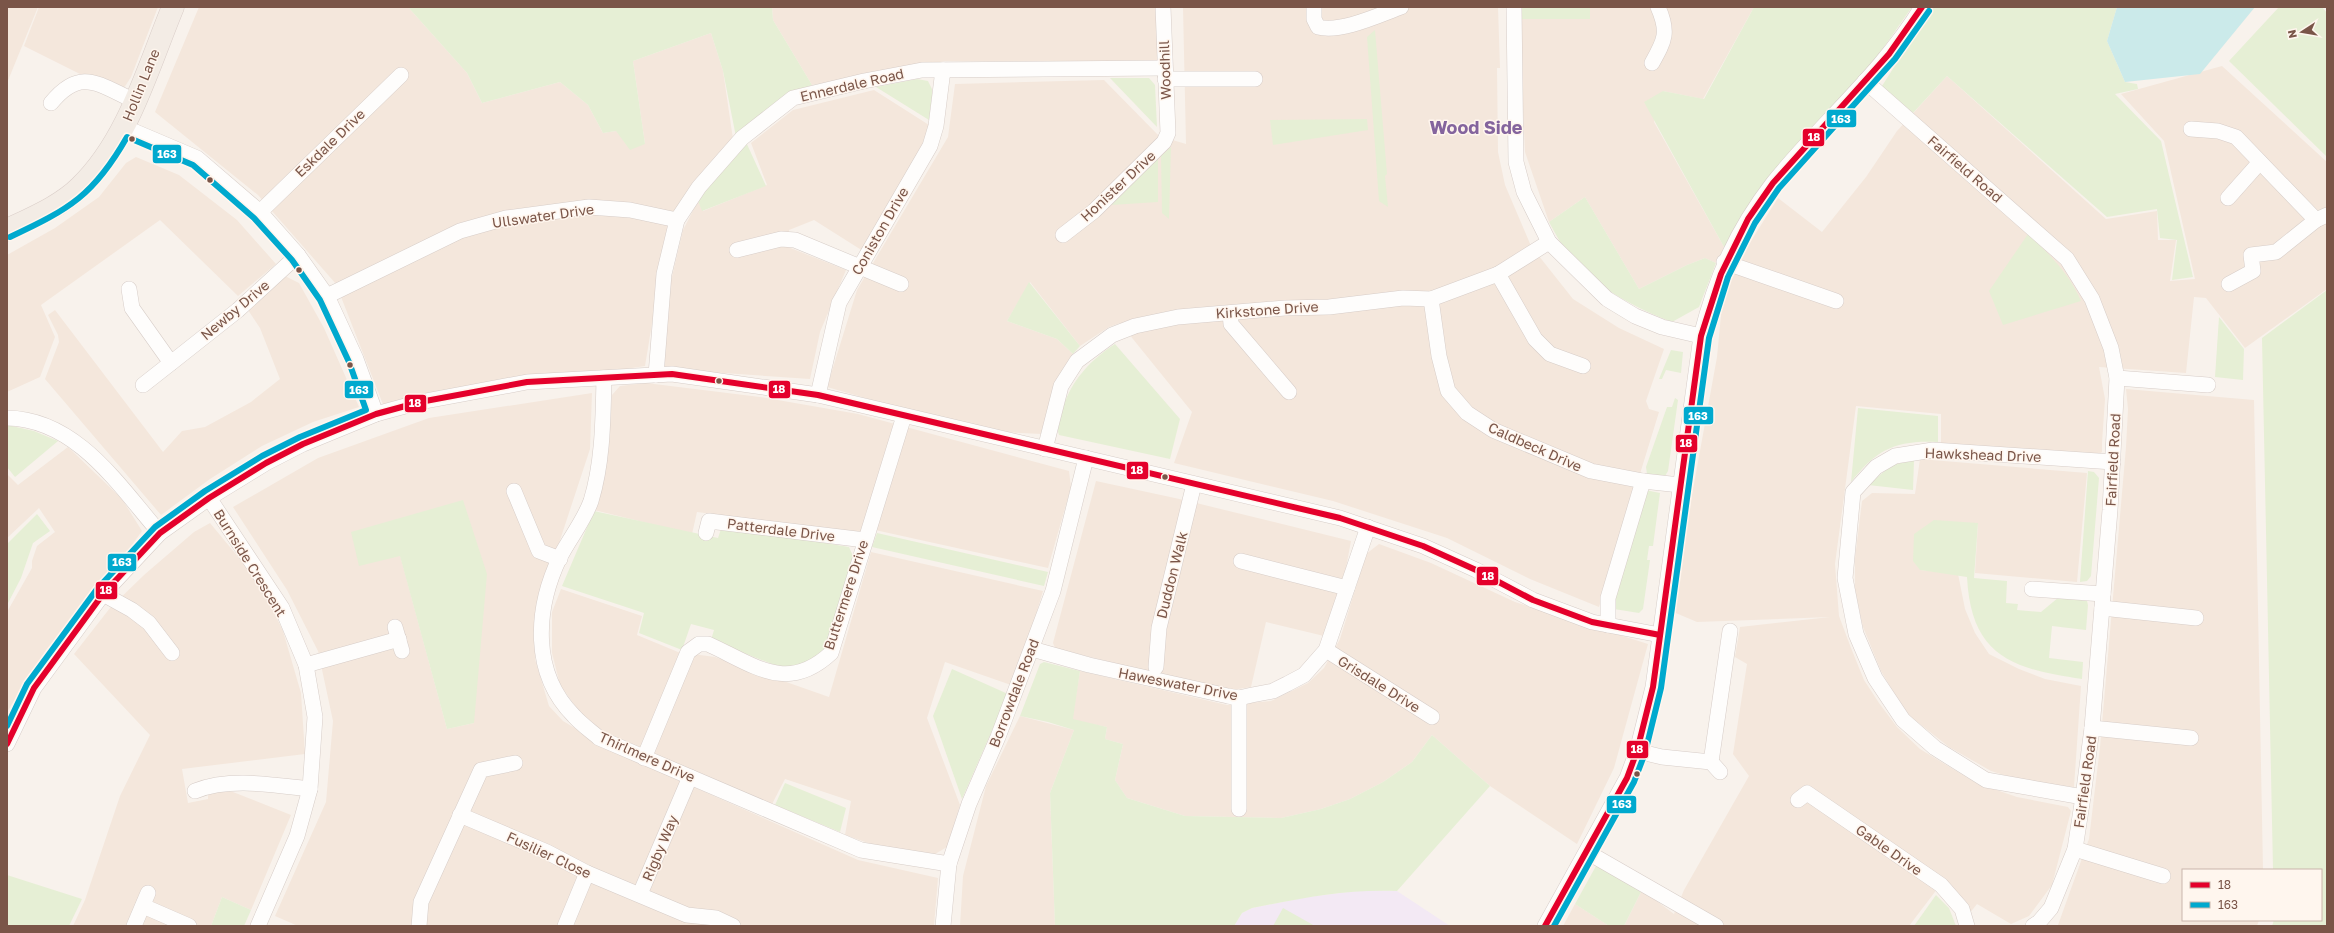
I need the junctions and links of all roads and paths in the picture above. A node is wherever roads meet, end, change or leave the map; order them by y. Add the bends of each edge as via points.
1 (173, 7) edge
2 (1163, 7) edge
3 (1314, 7) edge
4 (1401, 7) edge
5 (1514, 7) edge
6 (1658, 7) edge
7 (1922, 7) edge
8 (1652, 63) dead end
9 (943, 70) junction
10 (1164, 74) junction
11 (400, 75) dead end
12 (1255, 79) dead end
13 (1866, 81) junction
14 (135, 101) junction
15 (51, 103) dead end
16 (124, 127) junction
17 (2191, 128) dead end
18 (1168, 133) joint
19 (2260, 162) junction
20 (2228, 198) dead end
21 (260, 212) junction
22 (2321, 217) edge
23 (677, 220) junction
24 (7, 230) edge
25 (1063, 235) dead end
26 (1549, 242) junction
27 (737, 250) dead end
28 (298, 255) junction
29 (1724, 262) junction
30 (859, 266) junction
31 (1498, 274) junction
32 (901, 284) dead end
33 (2229, 284) dead end
34 (129, 289) dead end
35 (327, 296) junction
36 (1430, 299) junction
37 (1836, 301) dead end
38 (1230, 313) junction
39 (1701, 336) junction
40 (171, 363) junction
41 (1583, 366) dead end
42 (656, 375) junction
43 (604, 378) junction
44 (2117, 378) junction
45 (143, 385) dead end
46 (2208, 385) dead end
47 (1288, 392) dead end
48 (818, 395) junction
49 (376, 414) junction
50 (904, 416) junction
51 (7, 418) edge
52 (1045, 448) junction
53 (1086, 458) junction
54 (2113, 462) junction
55 (1643, 481) junction
56 (1194, 484) junction
57 (1680, 485) junction
58 (514, 491) dead end
59 (209, 498) junction
60 (1368, 527) junction
61 (160, 533) junction
62 (706, 533) dead end
63 (865, 540) junction
64 (560, 559) junction
65 (1241, 561) dead end
66 (1347, 588) junction
67 (2032, 589) dead end
68 (103, 594) junction
69 (2102, 601) junction
70 (2196, 618) dead end
71 (1608, 625) junction
72 (1730, 631) dead end
73 (1660, 635) junction
74 (399, 639) dead end
75 (1032, 649) junction
76 (1326, 650) junction
77 (172, 653) dead end
78 (306, 665) junction
79 (1156, 667) dead end
80 (1239, 698) junction
81 (1432, 717) dead end
82 (2092, 728) junction
83 (2191, 738) dead end
84 (7, 744) edge
85 (1637, 751) junction
86 (644, 758) junction
87 (515, 764) dead end
88 (690, 777) junction
89 (310, 789) junction
90 (195, 791) dead end
91 (2083, 797) junction
92 (1798, 800) dead end
93 (1239, 809) dead end
94 (460, 814) junction
95 (2075, 849) junction
96 (1587, 852) junction
97 (949, 864) junction
98 (587, 873) junction
99 (2163, 876) dead end
100 (640, 894) junction
101 (2038, 925) edge
102 (134, 926) edge
103 (189, 926) edge
104 (258, 926) edge
105 (419, 926) edge
106 (565, 926) edge
107 (734, 926) edge
108 (943, 926) edge
109 (1545, 926) edge
110 (1716, 926) edge
111 (1967, 926) edge

1 - 14 main road, Hollin Lane
2 - 10 street, Woodhill
3 - 4 street via 1314,19 1318,27 1325,29 1360,22
5 - 26 street via 1516,162 1524,192
6 - 8 street via 1666,32
7 - 13 street
9 - 10 street, Ennerdale Road
9 - 23 street, Ennerdale Road via 922,70 793,98 742,138 699,187
9 - 30 street, Coniston Drive via 936,126 930,146
10 - 12 street, Ennerdale Road
10 - 18 street, Woodhill
11 - 21 street, Eskdale Drive
13 - 29 street via 1773,184
13 - 44 street, Fairfield Road via 2067,259 2092,299 2111,348
14 - 15 street via 89,81 80,81 64,88
14 - 16 main road, Hollin Lane
16 - 21 street via 197,158
16 - 24 main road, Hollin Lane via 106,158 80,188 52,207
17 - 19 street via 2218,131 2236,137
18 - 25 street, Honister Drive via 1160,146 1094,211
19 - 20 street
19 - 22 street
21 - 28 street
22 - 33 street via 2276,252 2251,255 2252,271
23 - 35 street, Ullswater Drive via 630,210 588,206 506,218 460,232
23 - 42 street, Ennerdale Road via 664,274
26 - 31 street, Kirkstone Drive
26 - 39 street via 1607,299 1642,319
27 - 30 street via 785,239 795,240
28 - 35 street
28 - 40 street, Newby Drive via 238,310
29 - 37 street
29 - 39 street
30 - 32 street
30 - 48 street, Coniston Drive via 839,303
31 - 36 street, Kirkstone Drive
31 - 41 street via 1535,338 1550,354
34 - 40 street via 132,308
35 - 49 street via 356,359
36 - 38 street, Kirkstone Drive via 1403,298 1329,307
36 - 55 street, Caldbeck Drive via 1439,356 1448,391 1467,413 1493,430 1591,471
38 - 47 street via 1232,324
38 - 52 street, Kirkstone Drive via 1153,321 1112,335 1100,343 1077,361 1061,386
39 - 57 street
40 - 45 street, Newby Drive
42 - 43 street
42 - 48 street via 672,374
43 - 49 street via 527,382 420,402
43 - 64 street, Thirlmere Drive via 603,438 590,502
44 - 46 street
44 - 54 street, Fairfield Road
48 - 50 street
49 - 59 street via 302,444
50 - 52 street
50 - 63 street, Buttermere Drive
51 - 61 street via 34,422 52,429 82,447
52 - 53 street
53 - 56 street
53 - 75 street, Borrowdale Road via 1053,591
54 - 69 street, Fairfield Road
54 - 91 street, Hawkshead Drive via 1933,450 1895,456 1876,467 1853,492 1845,578 1856,634 1875,678 1903,720 1935,748 1986,780
55 - 57 street, Caldbeck Drive
55 - 71 street via 1608,598
56 - 60 street via 1340,518
56 - 79 street, Duddon Walk via 1159,628
57 - 73 street
58 - 64 street via 539,551
59 - 61 street
59 - 78 street, Burnside Crescent via 282,608
60 - 66 street, Haweswater Drive
60 - 71 street via 1423,546 1533,600 1592,622
61 - 68 street
62 - 63 street, Patterdale Drive via 709,521
63 - 86 street, Buttermere Drive via 830,653 816,666 799,673 777,675 708,644 698,644 688,652
64 - 86 street, Thirlmere Drive via 543,611 540,636 544,660 554,688 573,716 599,738
65 - 66 street
66 - 76 street, Haweswater Drive
67 - 69 street
68 - 77 street via 149,623
68 - 84 street via 34,688
69 - 70 street
69 - 82 street, Fairfield Road
71 - 73 street
72 - 85 street via 1715,767
73 - 85 street via 1653,687
74 - 78 street
75 - 80 street, Haweswater Drive via 1089,666
75 - 97 street, Borrowdale Road via 969,804
76 - 80 street, Haweswater Drive via 1304,675 1273,691
76 - 81 street, Grisdale Drive
78 - 89 street, Burnside Crescent via 315,717
80 - 93 street
82 - 83 street
82 - 91 street, Fairfield Road
85 - 96 street via 1628,775
86 - 88 street, Thirlmere Drive
87 - 94 street via 481,770
88 - 97 street, Thirlmere Drive via 862,850
88 - 100 street, Rigby Way
89 - 90 street via 258,783 208,785
89 - 104 street, Burnside Crescent via 297,836
91 - 95 street, Fairfield Road
92 - 111 street, Gable Drive via 1807,793 1941,886 1962,908
94 - 98 street, Fusilier Close via 547,852
94 - 105 street via 420,902
95 - 99 street
95 - 101 street, Fairfield Road via 2050,908
96 - 109 street
96 - 110 street
97 - 108 street, Borrowdale Road
98 - 100 street, Fusilier Close
98 - 106 street
100 - 107 street, Rigby Way via 687,915 716,918
102 - 103 street via 145,900

